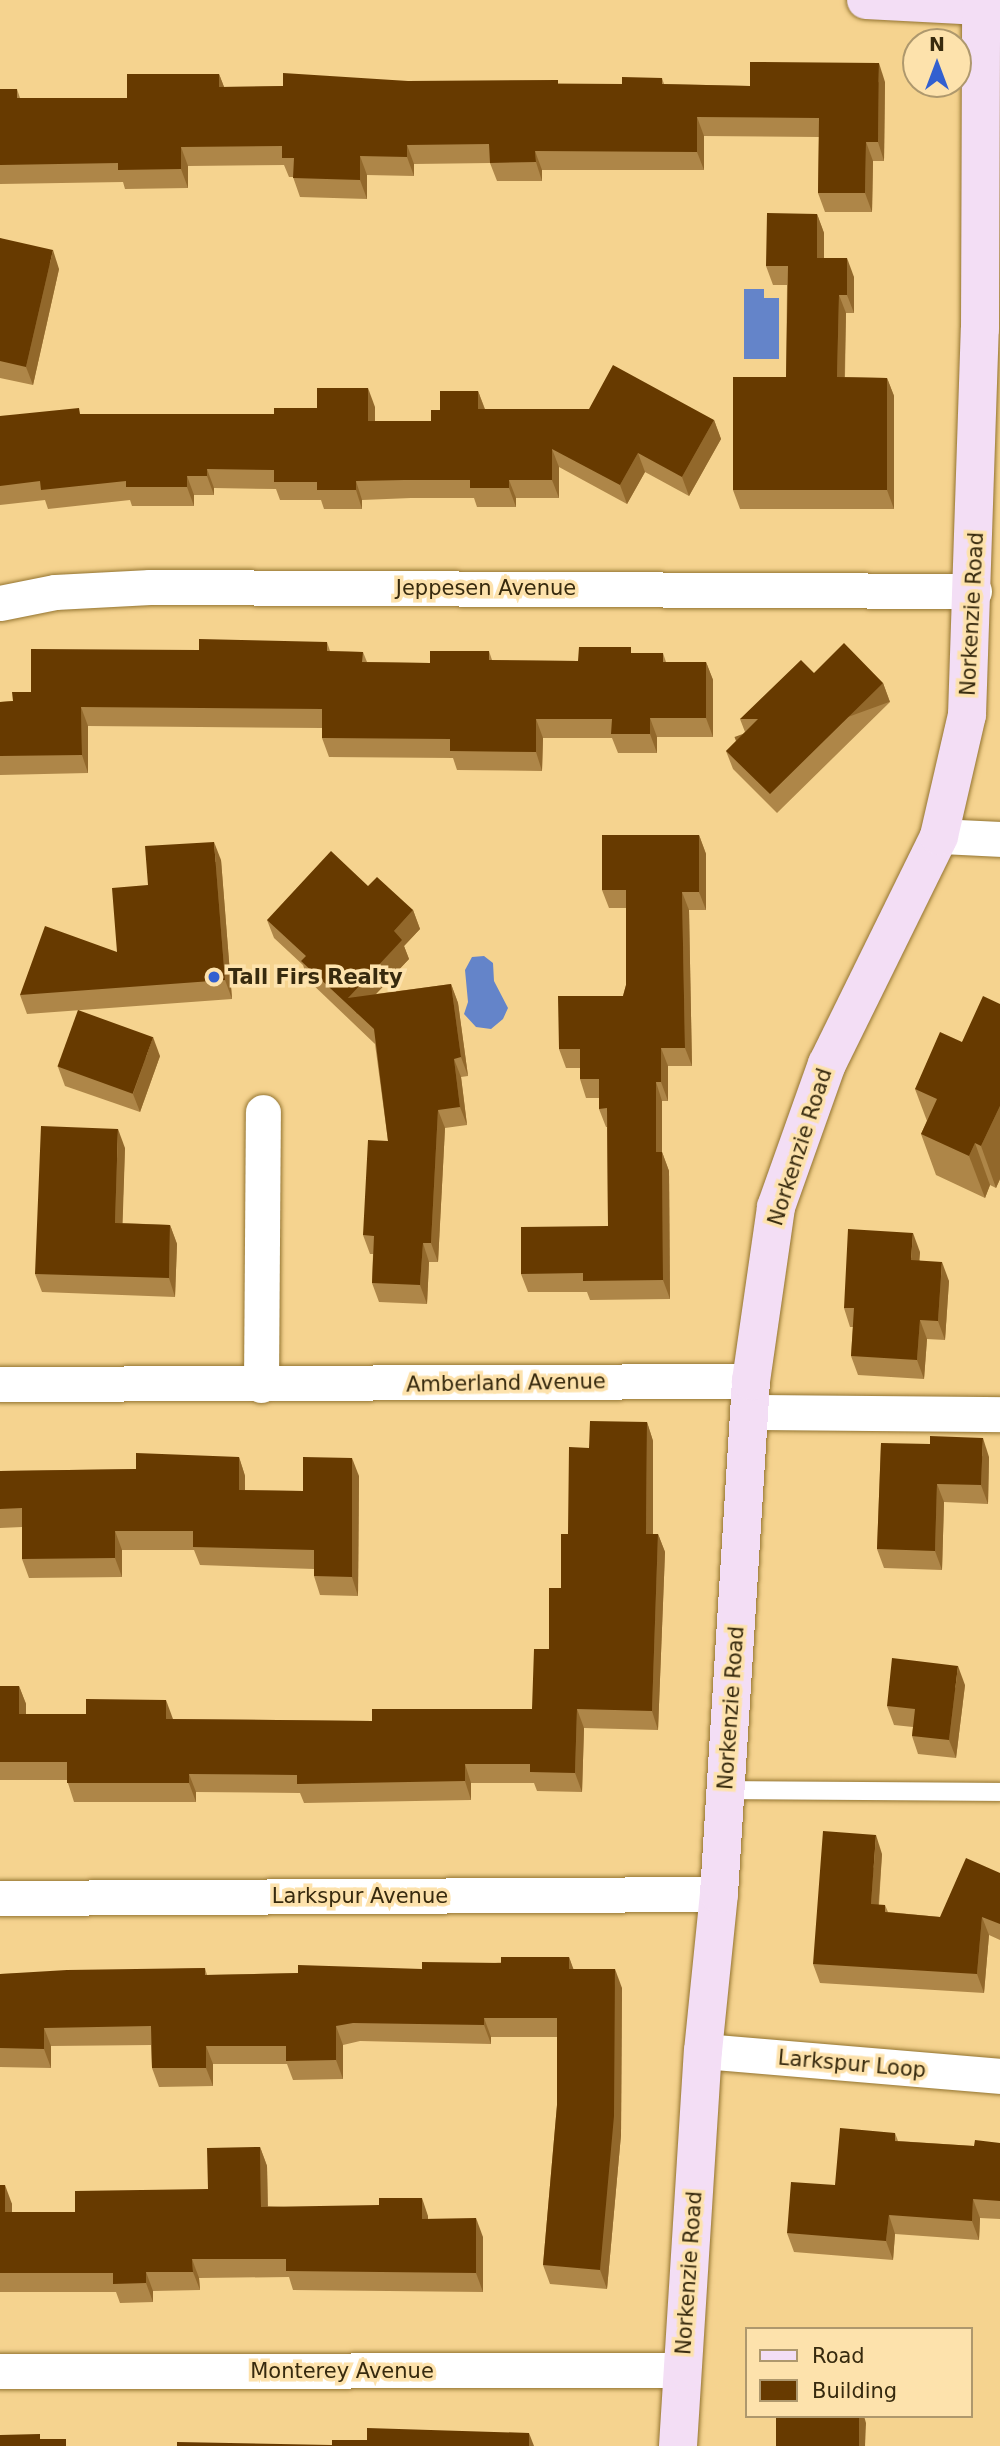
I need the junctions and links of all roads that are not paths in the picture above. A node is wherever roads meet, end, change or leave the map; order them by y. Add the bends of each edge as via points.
1 (866, 0) edge
2 (981, 3) edge
3 (974, 591) junction
4 (0, 603) edge
5 (939, 836) junction
6 (1000, 839) edge
7 (263, 1112) dead end
8 (0, 1384) edge
9 (261, 1385) junction
10 (750, 1396) junction
11 (1000, 1413) edge
12 (726, 1790) junction
13 (1000, 1792) edge
14 (719, 1894) junction
15 (0, 1898) edge
16 (703, 2052) junction
17 (1000, 2076) edge
18 (683, 2370) junction
19 (0, 2371) edge
20 (678, 2446) edge

1 - 2 street
2 - 3 street, Norkenzie Road
3 - 4 street, Jeppesen Avenue via 150,587 55,592
3 - 5 street, Norkenzie Road via 967,715
5 - 6 street
5 - 10 street, Norkenzie Road via 827,1064 776,1208
7 - 9 street
8 - 9 street, Amberland Avenue
9 - 10 street, Amberland Avenue
10 - 11 street, Amberland Avenue
10 - 12 street, Norkenzie Road
12 - 13 lane
12 - 14 street, Norkenzie Road
14 - 15 street, Larkspur Avenue
14 - 16 street, Norkenzie Road
16 - 17 street, Larkspur Loop
16 - 18 street, Norkenzie Road
18 - 19 street, Monterey Avenue
18 - 20 street, Norkenzie Road

